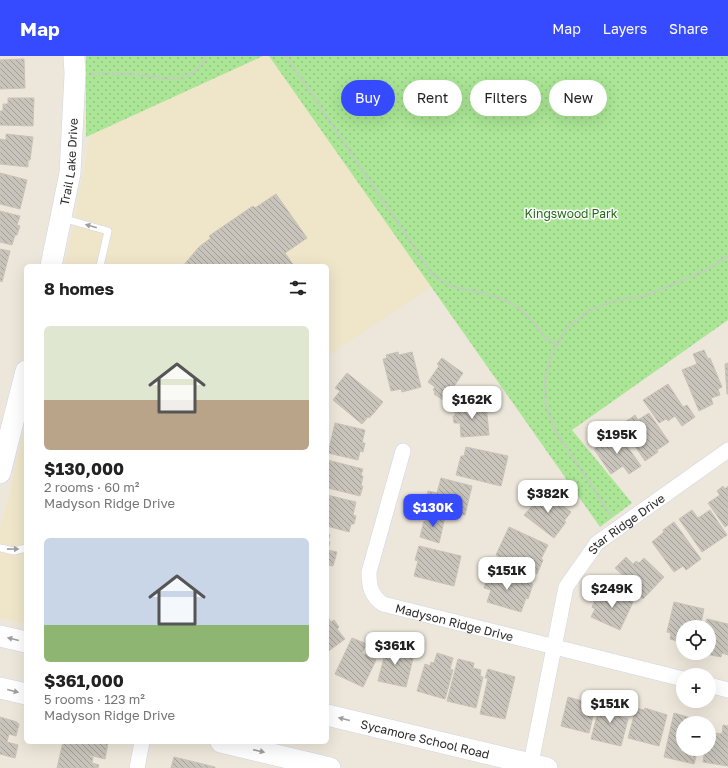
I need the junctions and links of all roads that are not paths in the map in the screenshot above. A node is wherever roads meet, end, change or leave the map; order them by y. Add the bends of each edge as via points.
1 (74, 56) edge
2 (61, 218) junction
3 (51, 264) edge
4 (100, 264) edge
5 (24, 379) edge
6 (728, 450) edge
7 (403, 451) dead end
8 (0, 473) edge
9 (0, 548) edge
10 (24, 548) edge
11 (0, 636) edge
12 (24, 642) edge
13 (554, 647) junction
14 (676, 677) edge
15 (716, 687) edge
16 (0, 688) edge
17 (728, 690) edge
18 (24, 694) edge
19 (329, 715) edge
20 (142, 744) edge
21 (229, 744) edge
22 (536, 767) edge
23 (137, 768) edge
24 (328, 768) edge

1 - 2 main road, Trail Lake Drive via 70,173
2 - 3 main road, Trail Lake Drive
4 -> 2 lane via 108,231
5 - 8 main road
6 - 13 street, Star Ridge Drive via 597,543 566,587
7 - 13 street, Madyson Ridge Drive via 369,572 369,584 376,599 383,604
9 -> 10 lane via 14,551
12 -> 11 main road
13 - 14 street, Madyson Ridge Drive
13 - 22 street, Star Ridge Drive
15 - 17 street
16 -> 18 main road
22 -> 19 main road, Sycamore School Road
20 - 23 street
21 -> 24 main road

